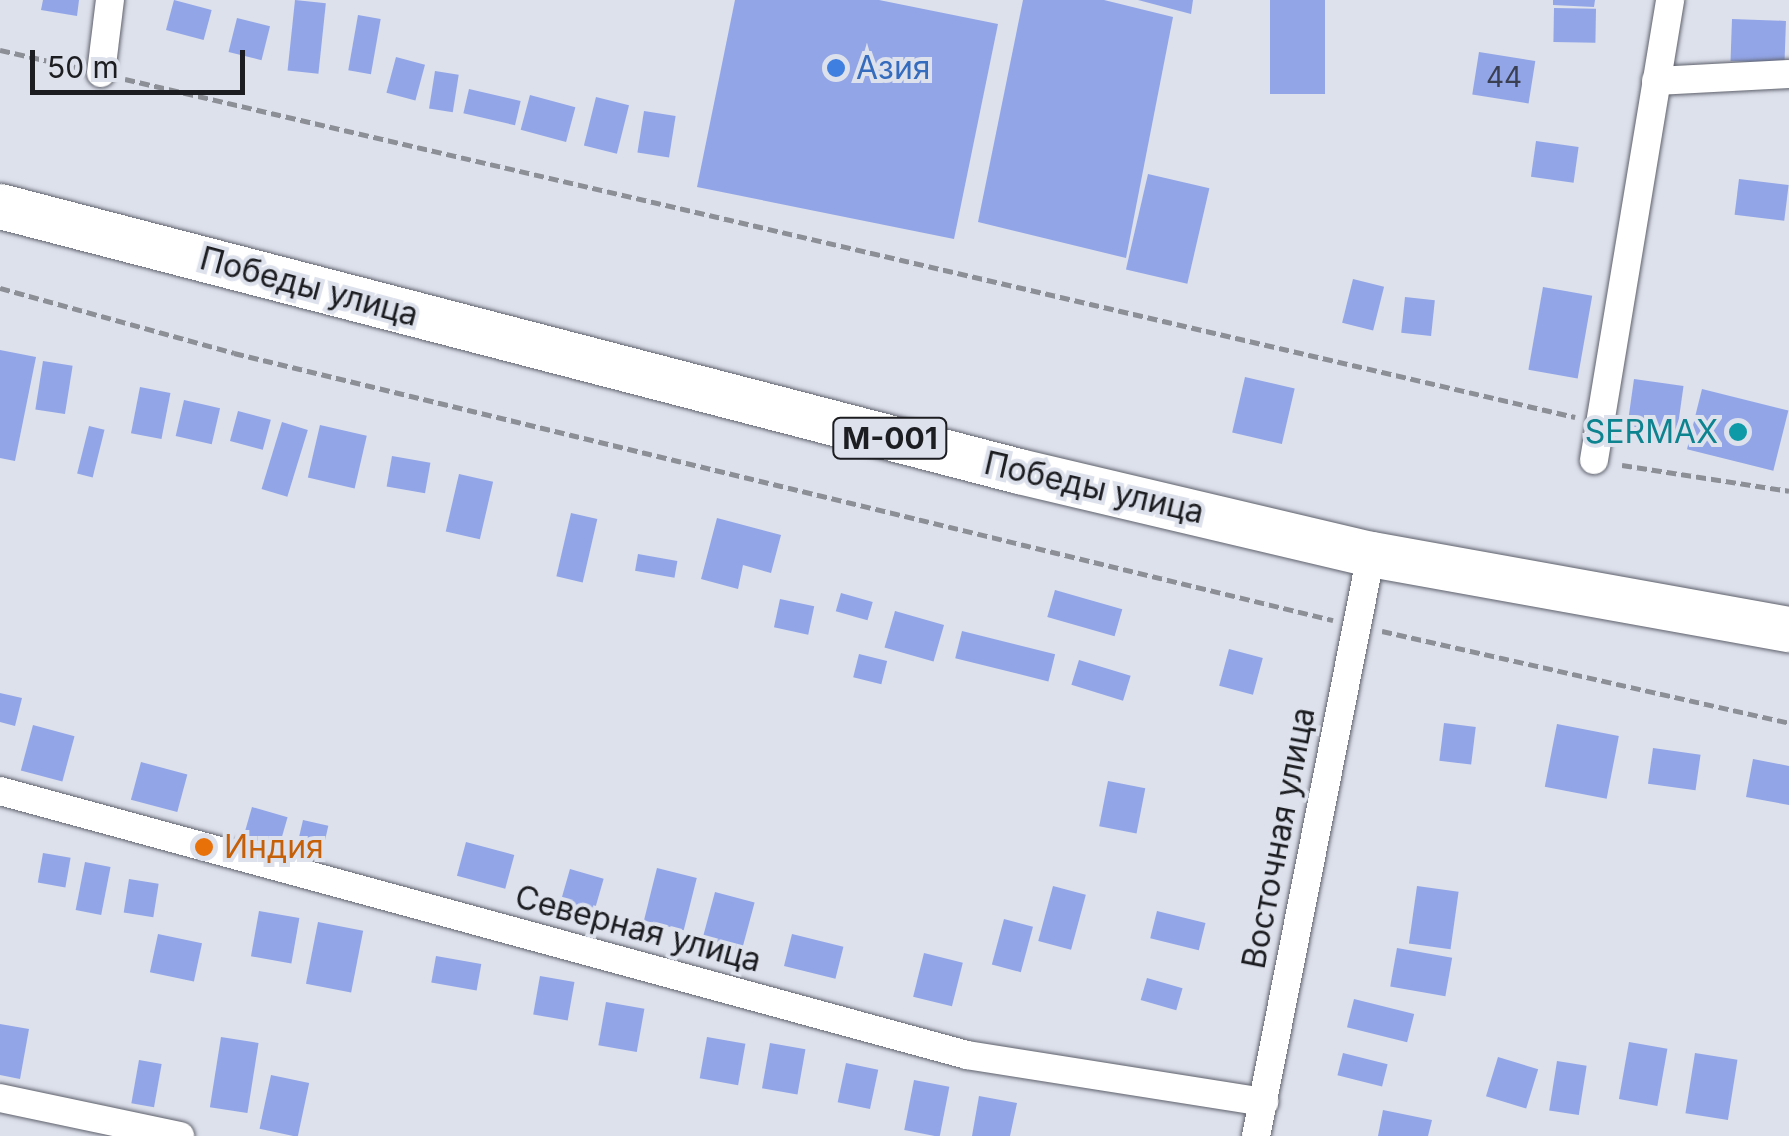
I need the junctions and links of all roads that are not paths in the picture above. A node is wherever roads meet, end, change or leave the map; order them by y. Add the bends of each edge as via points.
1 (110, 0) edge
2 (1670, 0) edge
3 (101, 73) road end
4 (1789, 74) edge
5 (1656, 81) junction
6 (0, 206) edge
7 (1594, 460) road end
8 (1370, 554) junction
9 (1789, 629) edge
10 (0, 791) edge
11 (0, 1098) edge
12 (1264, 1102) junction
13 (180, 1136) edge
14 (1256, 1136) edge

1 - 3 street
2 - 5 street
4 - 5 street
5 - 7 street
6 - 8 main road, Победы улица / М-001 via 1019,471
8 - 9 main road, Победы улица / М-001
8 - 12 street, Восточная улица
10 - 12 street, Северная улица via 967,1054
11 - 13 street
12 - 14 street, Восточная улица

